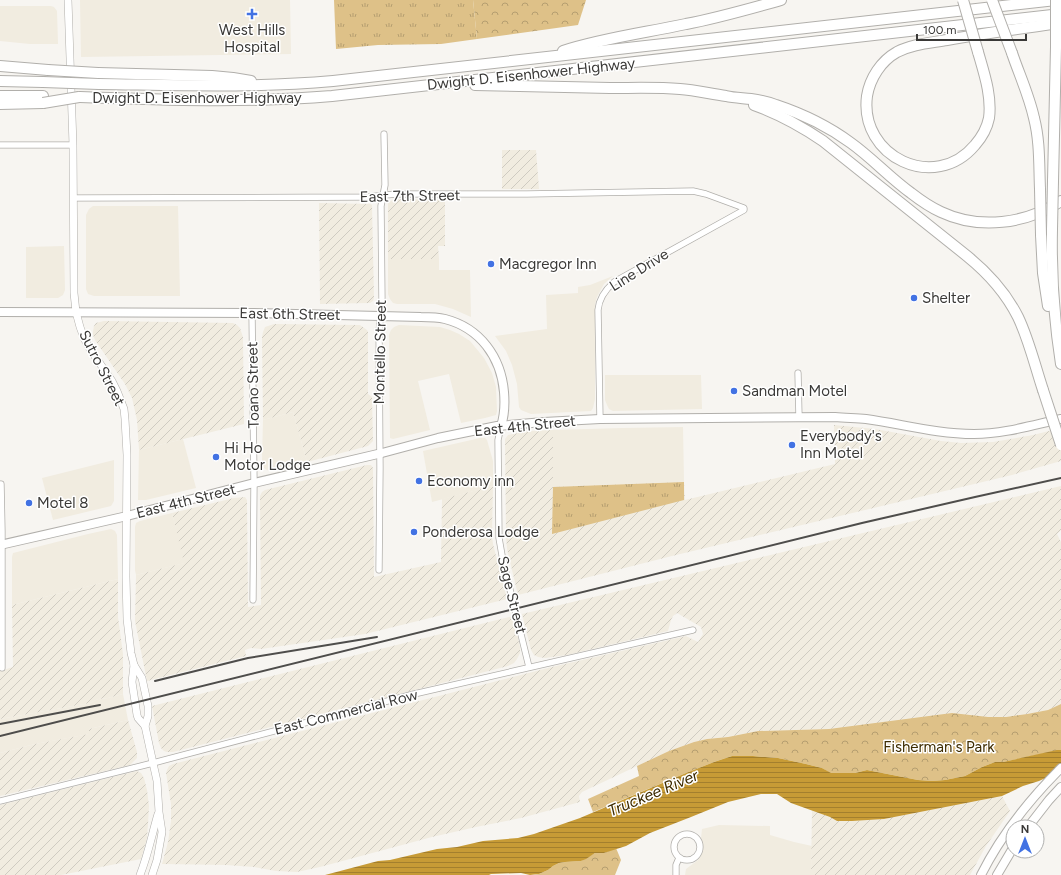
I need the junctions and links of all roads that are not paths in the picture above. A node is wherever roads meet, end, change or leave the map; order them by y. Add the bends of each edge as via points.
1 (68, 0) edge
2 (781, 0) edge
3 (963, 0) edge
4 (992, 0) edge
5 (1027, 0) edge
6 (1056, 0) edge
7 (1003, 6) junction
8 (1061, 14) edge
9 (1061, 23) edge
10 (544, 58) junction
11 (0, 66) edge
12 (0, 81) edge
13 (271, 85) junction
14 (433, 85) junction
15 (0, 96) edge
16 (728, 97) junction
17 (43, 100) junction
18 (0, 104) edge
19 (384, 134) dead end
20 (0, 145) edge
21 (73, 145) junction
22 (383, 196) junction
23 (74, 198) junction
24 (1061, 201) edge
25 (744, 208) joint
26 (0, 312) edge
27 (76, 312) junction
28 (252, 314) junction
29 (380, 316) junction
30 (1057, 341) junction
31 (1061, 364) edge
32 (798, 373) dead end
33 (799, 417) junction
34 (600, 419) junction
35 (1061, 419) edge
36 (501, 426) junction
37 (1061, 445) edge
38 (380, 453) junction
39 (254, 483) junction
40 (1, 484) edge
41 (127, 516) junction
42 (1, 545) edge
43 (379, 570) dead end
44 (253, 600) dead end
45 (693, 630) dead end
46 (134, 665) junction
47 (529, 667) junction
48 (2, 668) dead end
49 (145, 726) junction
50 (153, 763) junction
51 (1061, 768) edge
52 (1061, 787) edge
53 (0, 801) edge
54 (159, 812) junction
55 (1034, 819) edge
56 (680, 858) junction
57 (1006, 859) edge
58 (140, 875) edge
59 (152, 875) edge
60 (676, 875) edge
61 (982, 875) edge
62 (997, 875) edge

1 - 21 street, Sutro Street
2 - 10 highway via 729,15 595,42
3 - 9 highway, bridge via 978,52 989,96 985,130 972,150 953,162 932,168 911,165 886,151 869,124 866,102 871,82 889,58 908,47 921,44 983,34
4 - 30 highway, bridge via 1034,117 1039,151 1040,235 1045,292
5 - 7 highway
6 - 7 highway, Dwight D. Eisenhower Highway
6 - 30 highway, bridge via 1052,279
7 - 10 highway, Dwight D. Eisenhower Highway
8 - 14 highway, Dwight D. Eisenhower Highway
10 - 13 highway, Dwight D. Eisenhower Highway via 313,83
11 - 13 highway, bridge via 98,73 217,76
12 - 13 highway, Dwight D. Eisenhower Highway, bridge
14 - 16 highway via 671,89
14 - 17 highway, Dwight D. Eisenhower Highway, bridge via 272,100
15 - 17 highway, Dwight D. Eisenhower Highway
16 - 24 highway via 773,104 814,120 852,144 910,193 940,212 956,217 971,221 1002,222 1031,216
16 - 37 highway, bridge via 776,114 812,133 977,264 996,283 1024,332
17 - 18 highway
19 - 22 street, Montello Street
20 - 21 street
21 - 23 street, Sutro Street
22 - 23 street, East 7th Street
22 - 25 street, East 7th Street via 693,191
22 - 29 street, Montello Street
23 - 27 street, Sutro Street
25 - 34 street, Line Drive via 614,282 602,295 598,310
26 - 27 main road, East 6th Street
27 - 28 main road, East 6th Street
27 - 41 street, Sutro Street via 87,344 112,381 124,409
28 - 29 main road, East 6th Street
28 - 39 street, Toano Street
29 - 36 main road, East 6th Street via 434,317 461,325 474,333 486,344 501,373 504,412
29 - 38 street, Montello Street
30 - 31 highway
32 - 33 street
33 - 34 main road, East 4th Street
33 - 35 main road, East 4th Street via 864,419 955,434 1013,430
34 - 36 main road, East 4th Street
36 - 38 main road, East 4th Street via 470,430
36 - 47 street, Sage Street via 498,440 498,538
38 - 39 main road, East 4th Street
38 - 43 street, Montello Street
39 - 41 main road, East 4th Street
39 - 44 street, Toano Street
40 - 42 street
41 - 42 main road, East 4th Street
41 - 46 street, Sutro Street via 127,619
42 - 48 street
45 - 47 street, East Commercial Row
46 - 49 street, Sutro Street via 132,682 135,702 138,718
46 - 49 street, Sutro Street via 142,678 148,706
47 - 50 street, East Commercial Row via 414,694
49 - 50 street, Sutro Street
50 - 53 street, East Commercial Row
50 - 54 street, Sutro Street
51 - 61 main road via 1031,801 1008,832
52 - 55 main road
54 - 58 street, Sutro Street
54 - 59 street, Sutro Street via 162,832
56 - 56 street via 692,859 697,855 699,844 691,835 681,836 674,844 674,850
56 - 60 street via 676,865
57 - 62 main road

